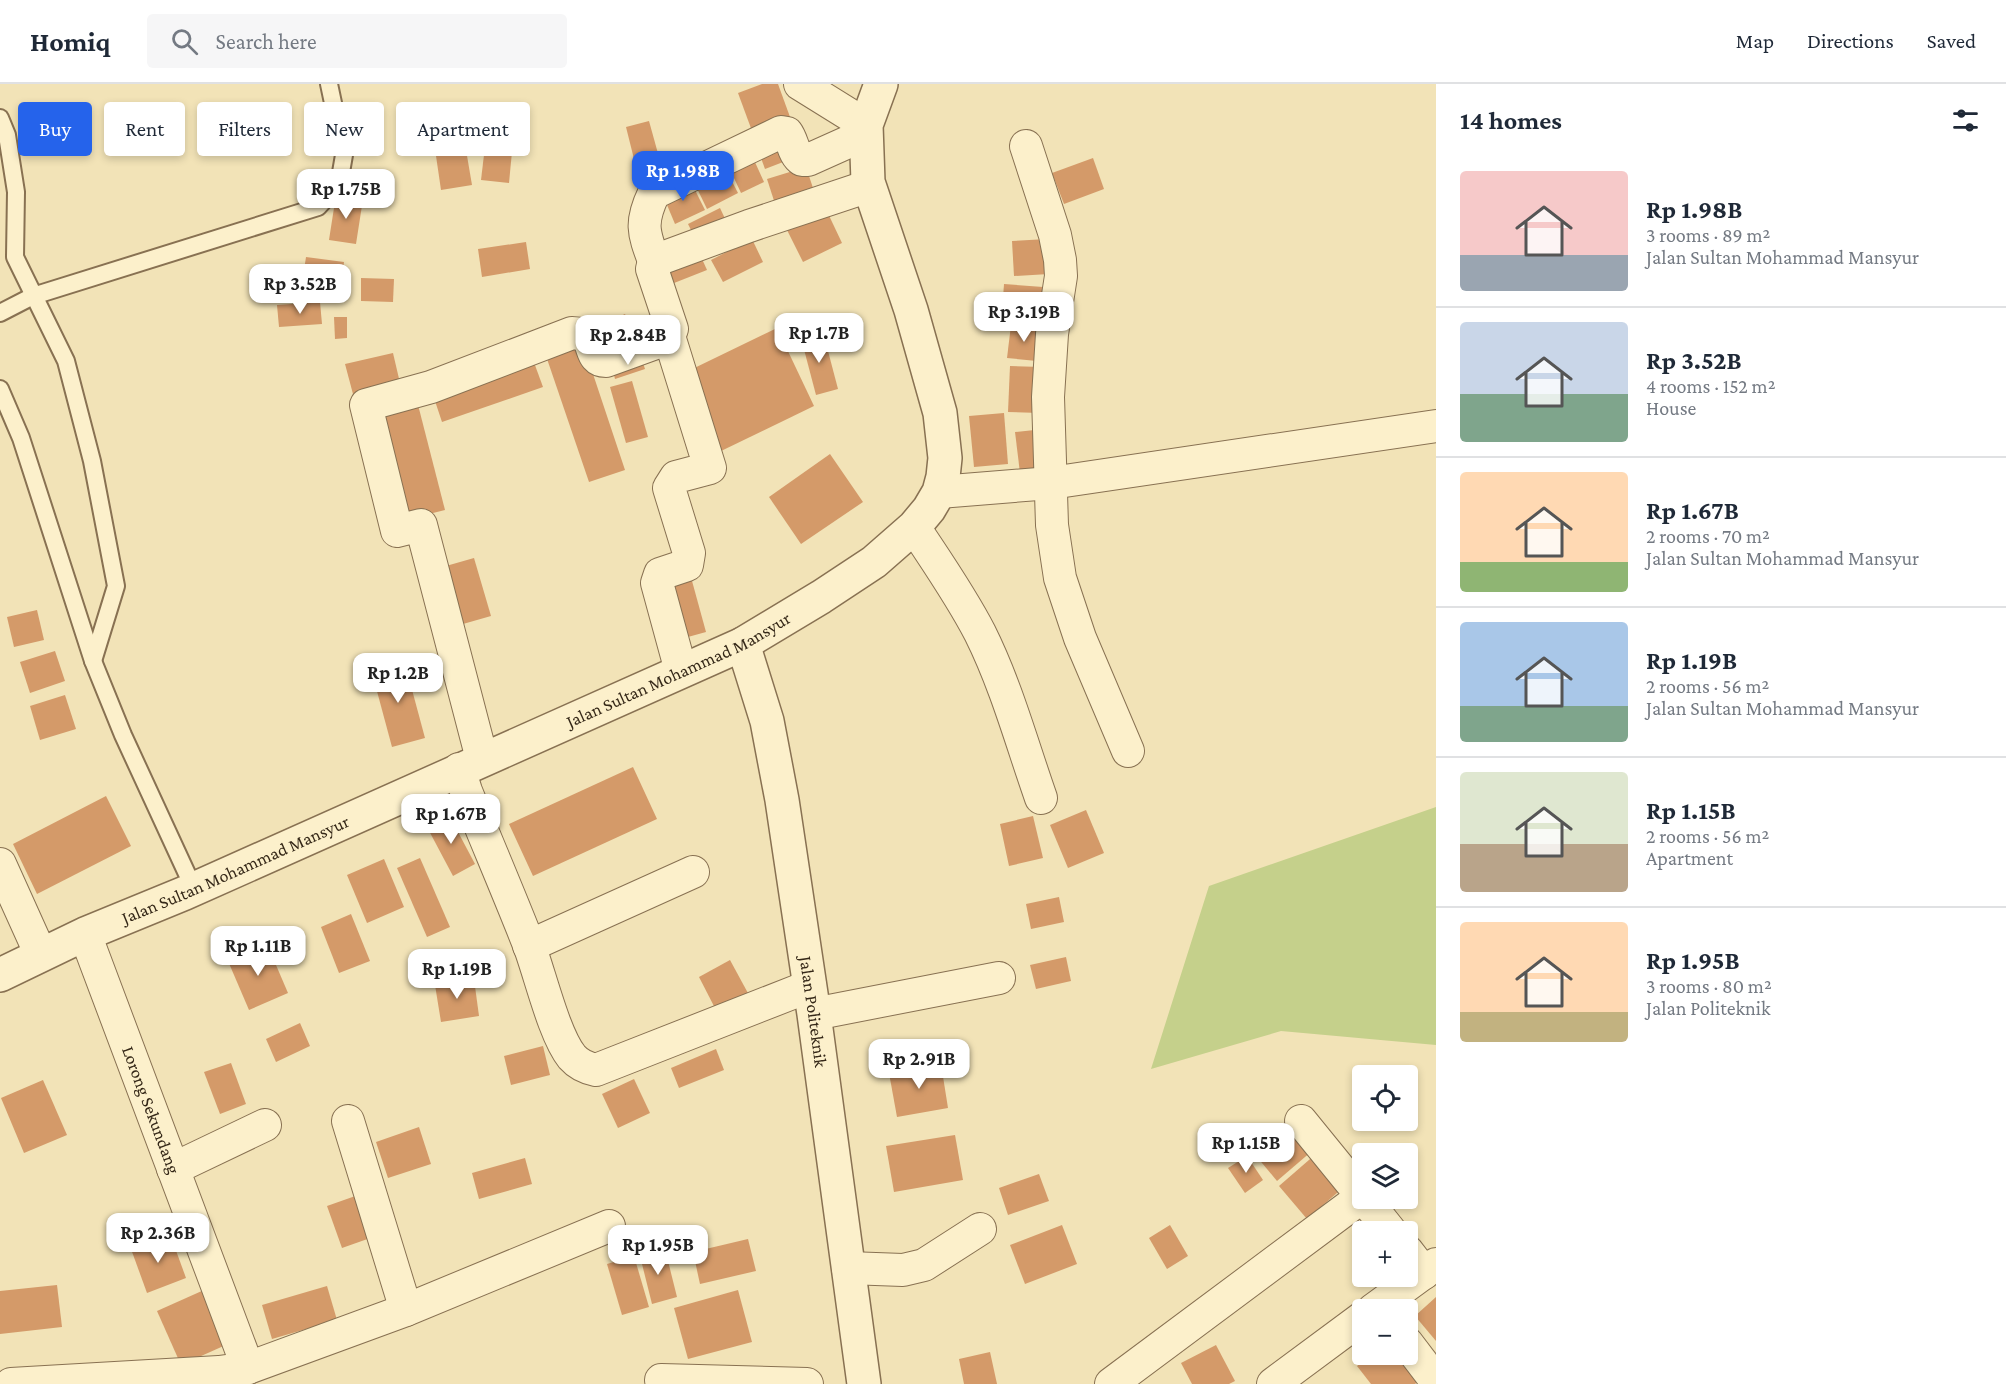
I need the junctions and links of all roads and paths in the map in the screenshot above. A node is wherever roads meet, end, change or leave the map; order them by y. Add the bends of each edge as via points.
1 (329, 84) edge
2 (800, 84) edge
3 (881, 84) edge
4 (0, 118) edge
5 (866, 129) junction
6 (1026, 146) dead end
7 (869, 186) junction
8 (654, 261) junction
9 (33, 296) junction
10 (0, 313) edge
11 (669, 336) junction
12 (0, 391) edge
13 (1436, 426) edge
14 (1051, 483) junction
15 (939, 492) junction
16 (914, 527) junction
17 (743, 644) junction
18 (93, 661) junction
19 (681, 671) junction
20 (1128, 751) dead end
21 (471, 764) junction
22 (1041, 798) dead end
23 (0, 864) edge
24 (693, 872) dead end
25 (194, 889) junction
26 (85, 934) junction
27 (529, 946) junction
28 (41, 955) junction
29 (0, 975) edge
30 (999, 978) dead end
31 (812, 1000) junction
32 (348, 1121) dead end
33 (1301, 1121) dead end
34 (265, 1125) dead end
35 (173, 1169) junction
36 (1352, 1184) edge
37 (1352, 1205) edge
38 (1373, 1209) edge
39 (1382, 1221) edge
40 (609, 1226) dead end
41 (980, 1229) dead end
42 (1422, 1262) edge
43 (848, 1268) junction
44 (1385, 1299) edge
45 (406, 1311) junction
46 (1352, 1326) edge
47 (1418, 1357) edge
48 (248, 1368) junction
49 (661, 1380) dead end
50 (1436, 1381) edge
51 (11, 1384) edge
52 (807, 1384) edge
53 (864, 1384) edge
54 (1110, 1384) edge
55 (1273, 1384) edge

1 - 9 lane via 344,155 339,184 318,207
2 - 5 street
3 - 5 street, Jalan Sultan Mohammad Mansyur
4 - 9 lane via 7,135 16,192 15,257
5 - 7 street, Jalan Sultan Mohammad Mansyur
5 - 8 street via 808,160 798,157 790,137 781,132 654,193 645,212 644,236
6 - 14 street via 1060,260 1048,396
7 - 8 street
7 - 15 street, Jalan Sultan Mohammad Mansyur via 940,413 945,458
8 - 11 street via 652,269 672,329
9 - 10 lane
9 - 18 lane via 66,361 77,399 116,586
11 - 19 street via 710,468 676,477 669,488 689,553 687,565 660,574 657,583
11 - 21 street via 601,361 587,337 572,333 431,387 366,405 397,531 421,525
12 - 18 lane via 21,438
13 - 14 street
14 - 15 street
14 - 20 street via 1060,578 1080,638
15 - 16 street, Jalan Sultan Mohammad Mansyur
16 - 17 street, Jalan Sultan Mohammad Mansyur via 874,562
16 - 22 street via 980,634
17 - 19 street, Jalan Sultan Mohammad Mansyur
17 - 31 street, Jalan Politeknik via 767,721
18 - 25 lane
19 - 21 street, Jalan Sultan Mohammad Mansyur
21 - 25 street, Jalan Sultan Mohammad Mansyur
21 - 27 street via 466,791
23 - 28 street
24 - 27 street
25 - 26 street, Jalan Sultan Mohammad Mansyur
26 - 28 street, Jalan Sultan Mohammad Mansyur
26 - 35 street, Lorong Sekundang
27 - 31 street via 559,1033 571,1056 586,1068 596,1070
28 - 29 street, Jalan Sultan Mohammad Mansyur
30 - 31 street
31 - 43 street, Jalan Politeknik
32 - 45 street
33 - 36 street
34 - 35 street
35 - 48 street, Lorong Sekundang
37 - 54 street
38 - 39 street
40 - 45 street
41 - 43 street via 924,1265 903,1270
42 - 44 street
43 - 53 street, Jalan Politeknik
45 - 48 street
46 - 55 street
47 - 50 street
48 - 51 street
49 - 52 street

